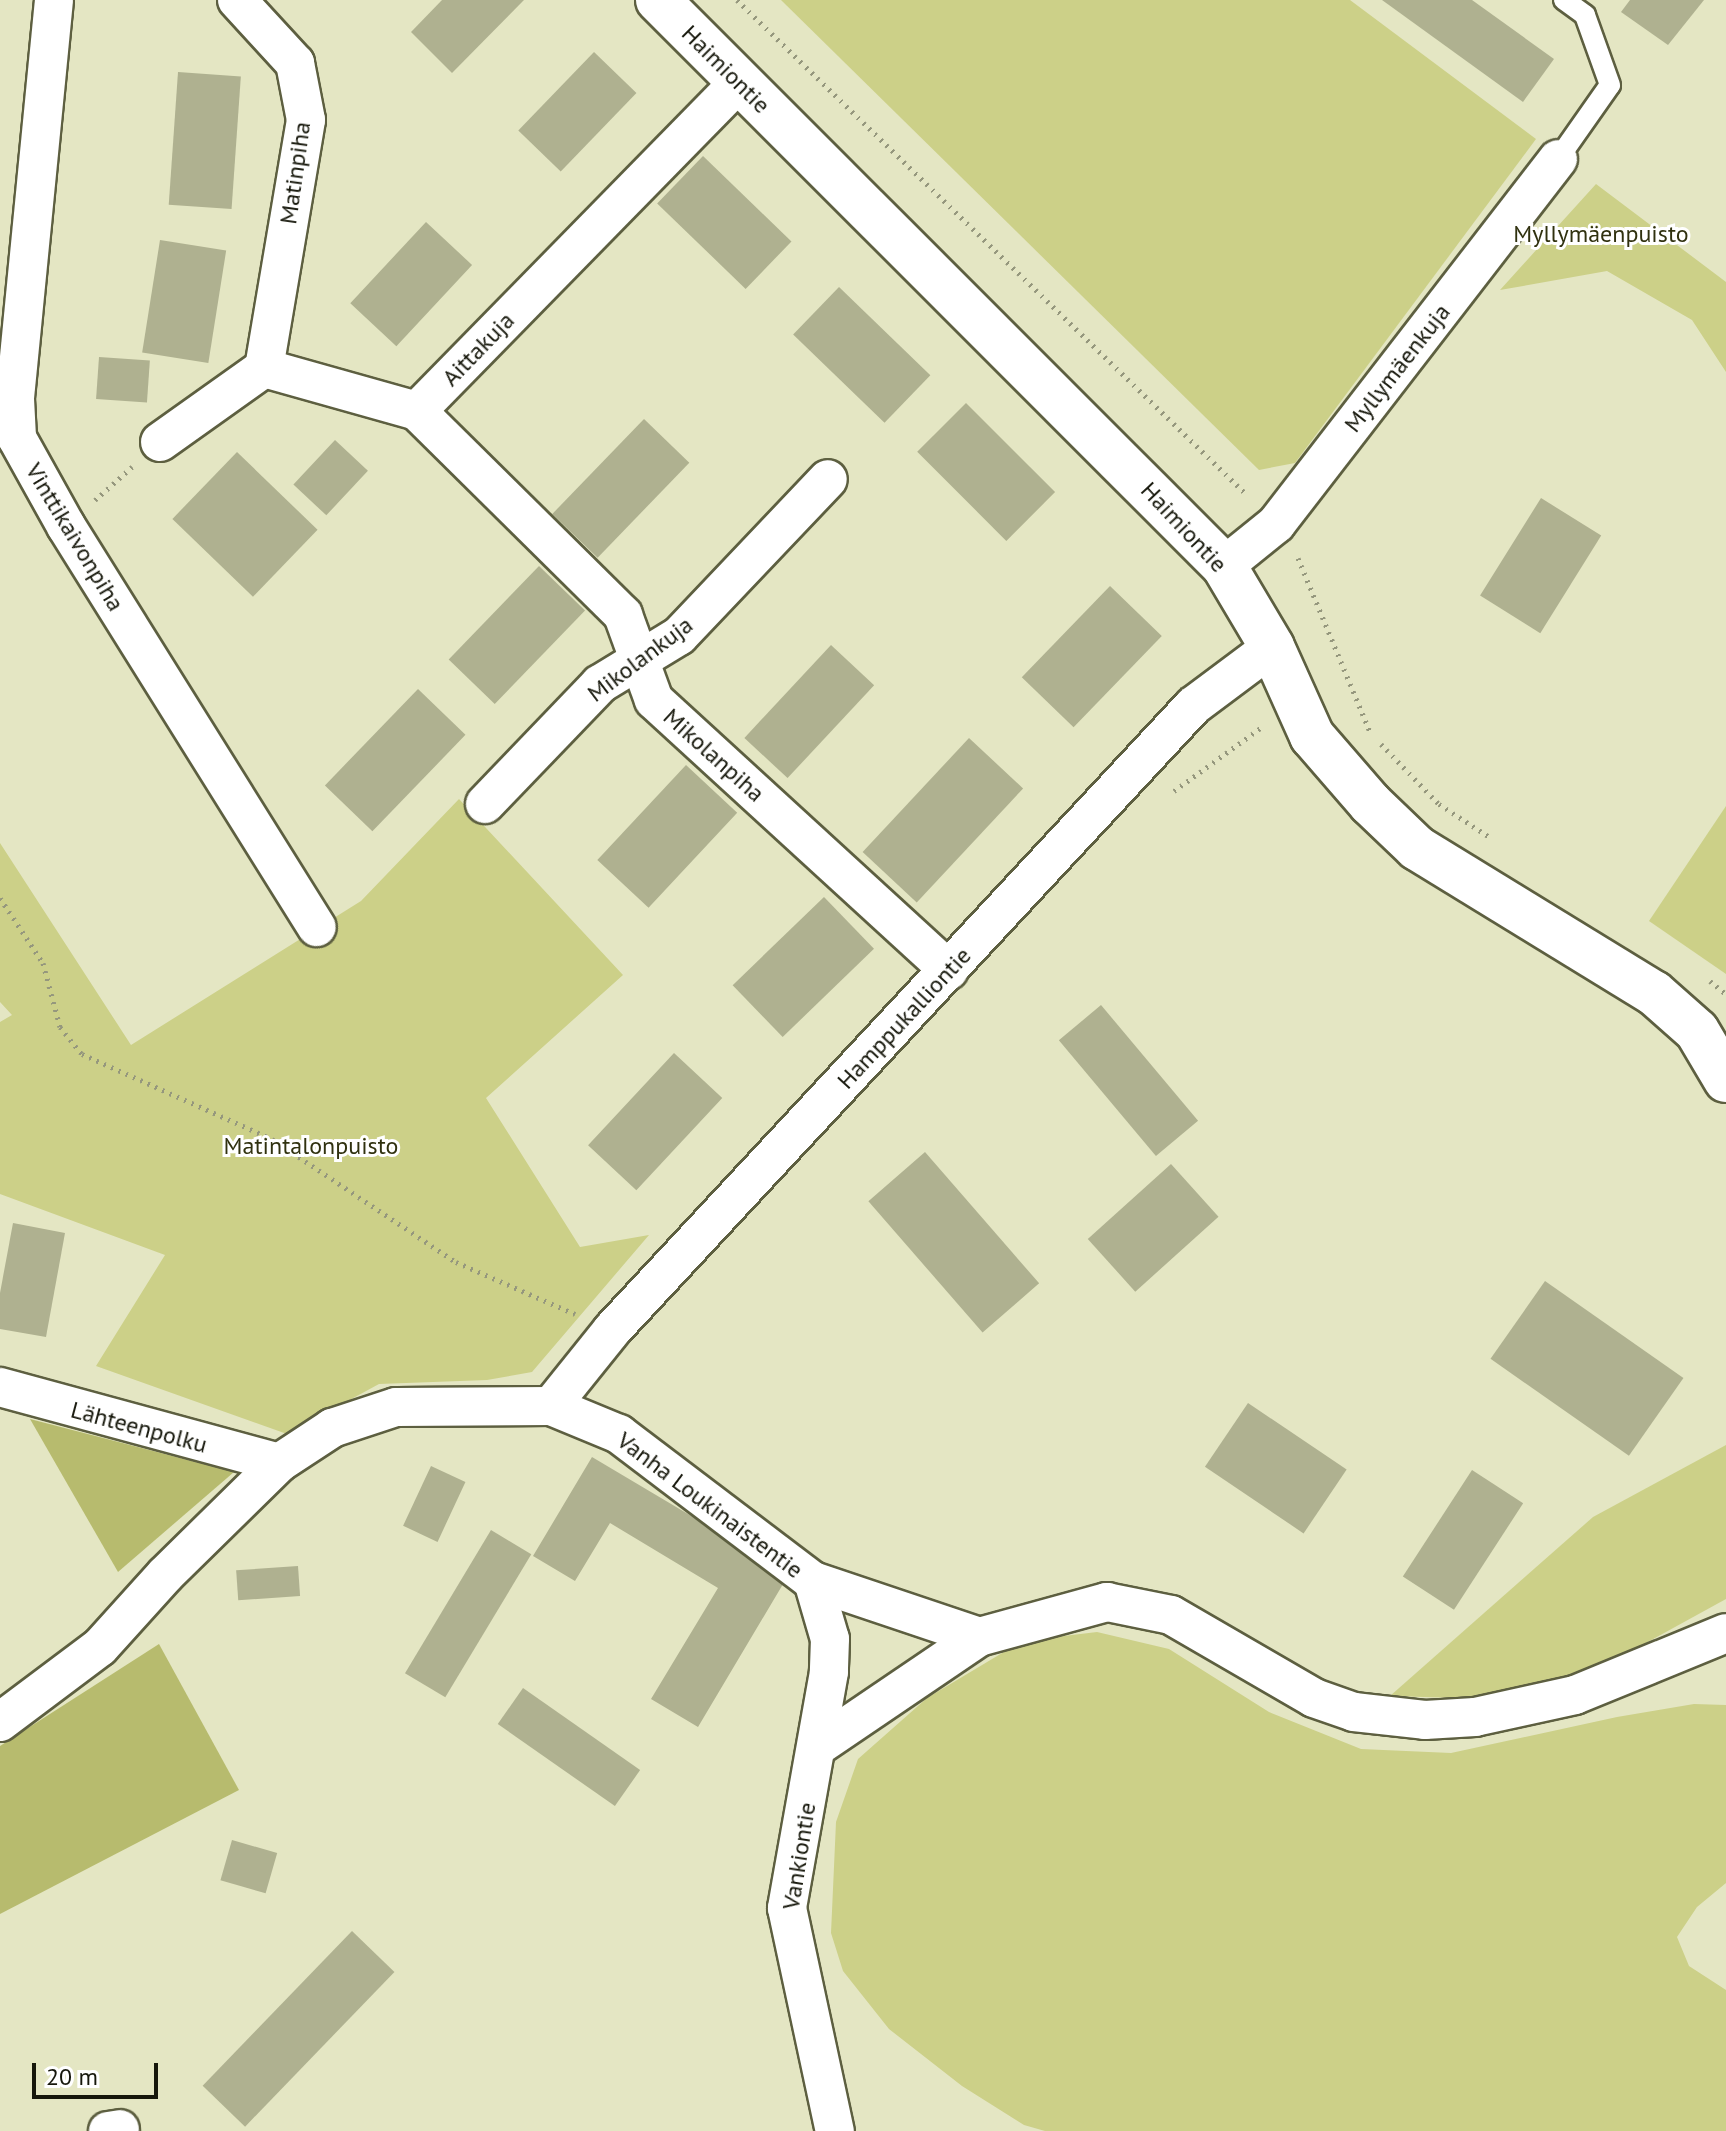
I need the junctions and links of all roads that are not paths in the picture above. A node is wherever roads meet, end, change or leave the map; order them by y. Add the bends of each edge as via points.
1 (54, 0) edge
2 (237, 0) edge
3 (658, 0) edge
4 (1564, 0) edge
5 (739, 82) junction
6 (1558, 159) joint
7 (264, 368) junction
8 (417, 411) junction
9 (160, 442) road end
10 (828, 479) dead end
11 (1224, 566) junction
12 (1272, 647) junction
13 (638, 657) junction
14 (485, 804) dead end
15 (317, 927) dead end
16 (949, 970) junction
17 (1726, 1080) edge
18 (0, 1387) edge
19 (551, 1406) junction
20 (279, 1463) junction
21 (813, 1581) junction
22 (1726, 1633) edge
23 (979, 1637) junction
24 (0, 1722) edge
25 (818, 1746) junction
26 (836, 2131) edge

1 - 15 street, Vinttikaivonpiha via 15,399 17,438 66,526
2 - 7 street, Matinpiha via 295,63 306,120
3 - 5 street, Haimiontie
4 - 6 lane via 1585,15 1610,85
5 - 8 street, Aittakuja
5 - 11 street, Haimiontie
6 - 11 street, Myllymäenkuja via 1276,524
7 - 8 street
7 - 9 street
8 - 13 street, Mikolanpiha via 623,615
10 - 13 street, Mikolankuja via 679,636
11 - 12 street, Haimiontie
12 - 16 street, Hamppukalliontie via 1193,706
12 - 17 street, Haimiontie via 1298,708 1341,771 1417,848 1654,993 1697,1031
13 - 14 street, Mikolankuja via 600,684
13 - 16 street, Mikolanpiha via 654,700
16 - 19 street, Hamppukalliontie via 612,1330
18 - 20 street, Lähteenpolku
19 - 20 street, Vanha Loukinaistentie via 396,1407 332,1428
19 - 21 street, Vanha Loukinaistentie via 619,1434
20 - 24 street, Vanha Loukinaistentie via 100,1647
21 - 23 street, Vanha Loukinaistentie
21 - 25 street, Vankiontie via 830,1639
22 - 23 street via 1575,1695 1475,1717 1425,1720 1354,1712 1314,1698 1171,1615 1107,1602
23 - 25 street
25 - 26 street, Vankiontie via 787,1908

